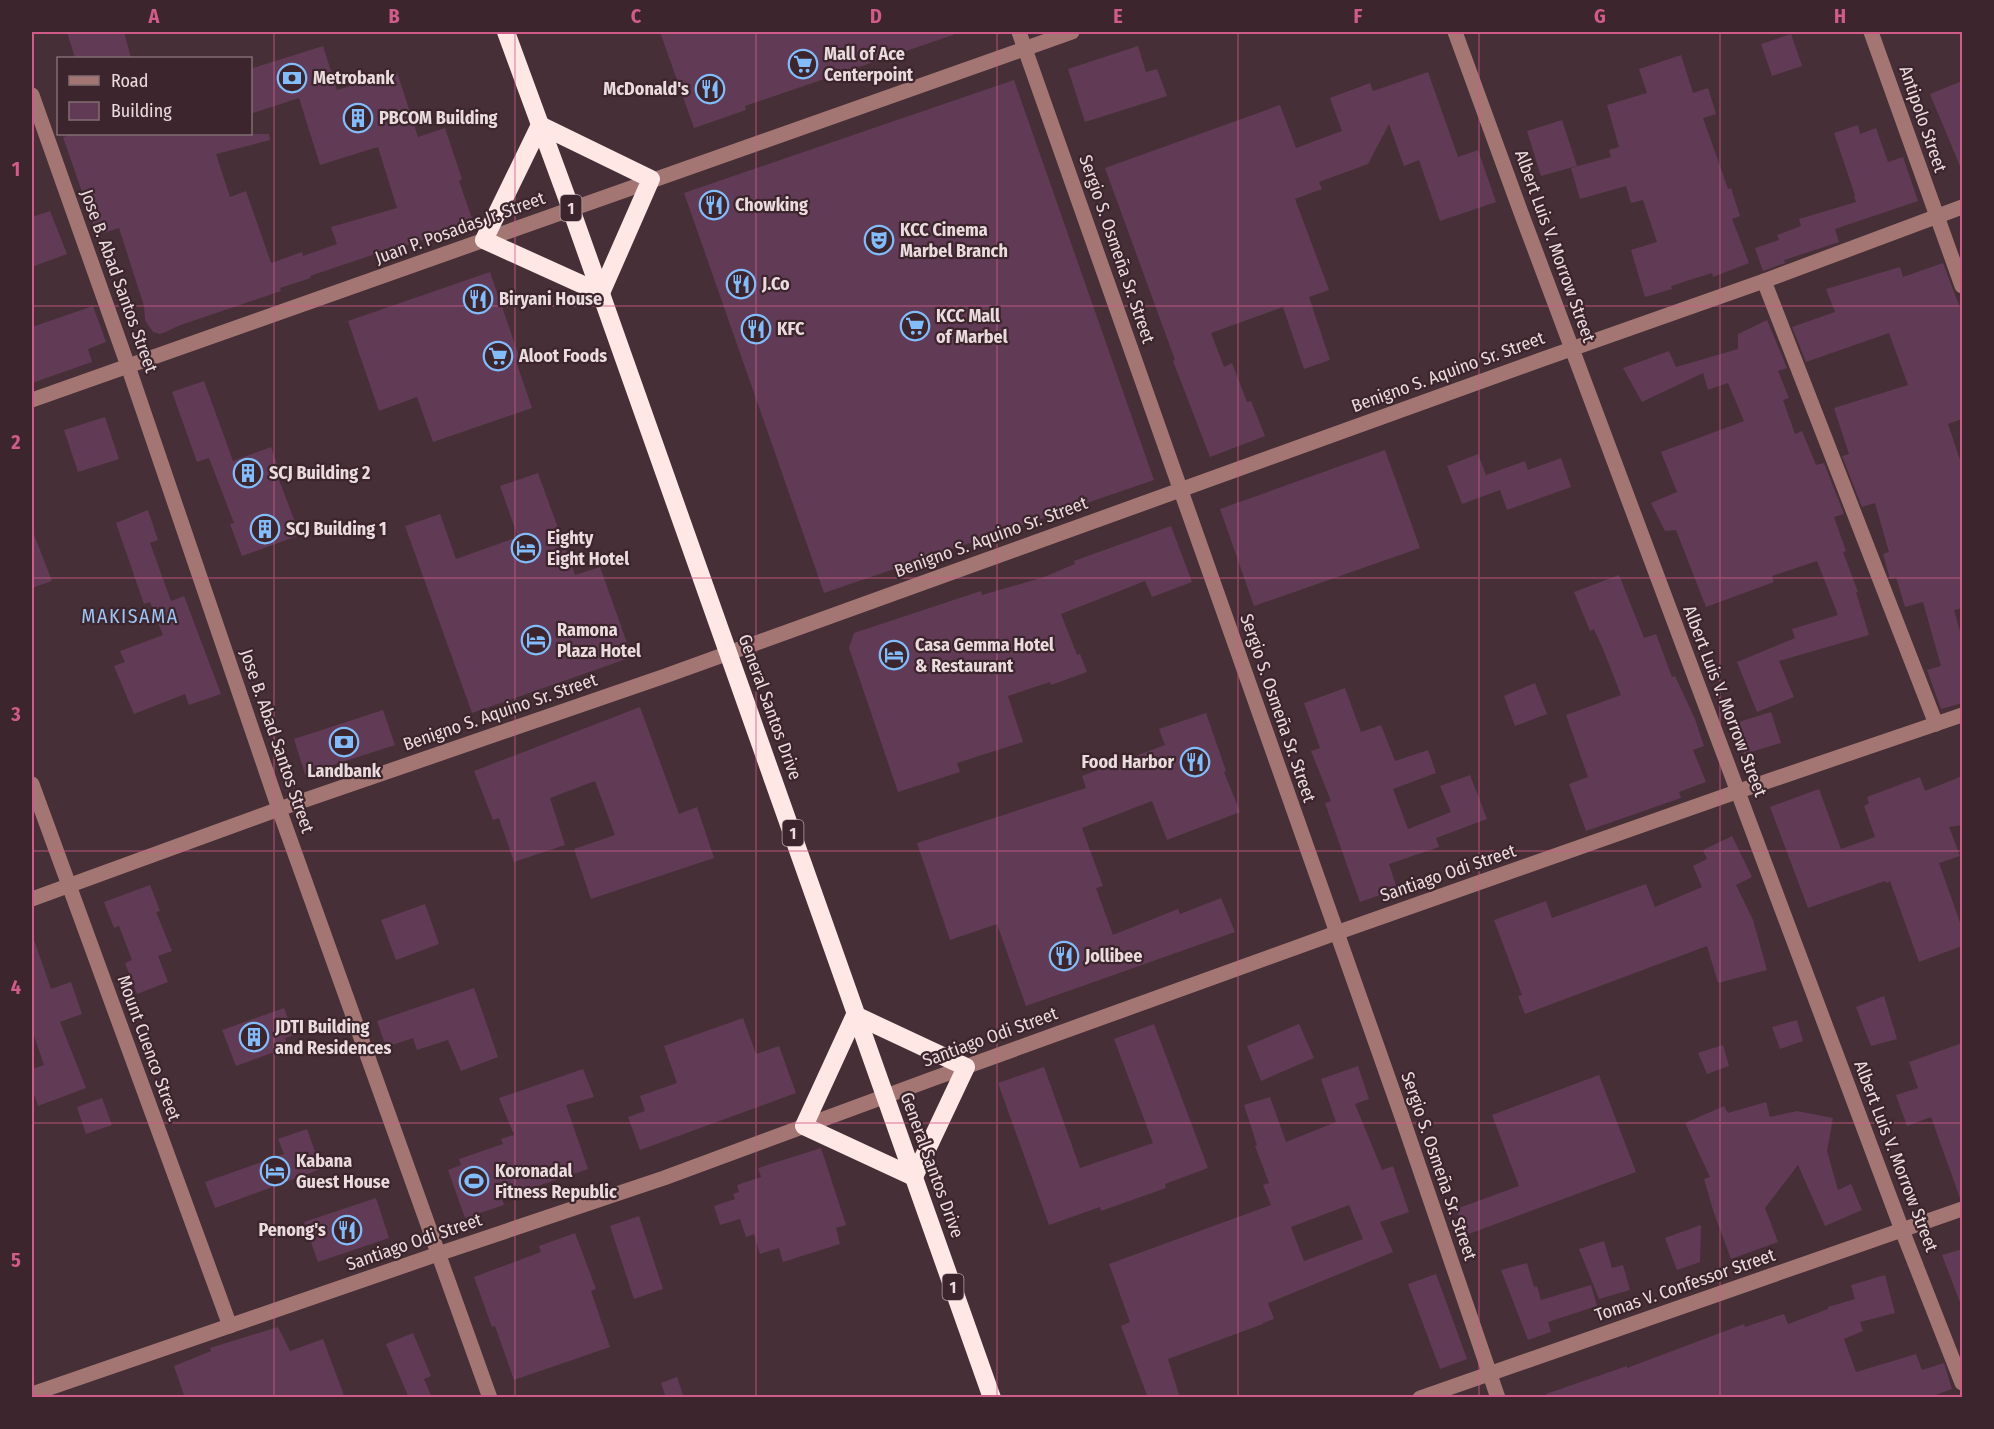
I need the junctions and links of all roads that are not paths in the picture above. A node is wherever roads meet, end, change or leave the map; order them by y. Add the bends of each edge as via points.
1 (506, 32) edge
2 (1019, 32) edge
3 (1072, 32) edge
4 (1455, 32) edge
5 (1871, 32) edge
6 (1025, 48) junction
7 (32, 95) edge
8 (540, 124) junction
9 (651, 179) junction
10 (1962, 207) edge
11 (571, 209) junction
12 (1936, 216) junction
13 (484, 240) junction
14 (1764, 281) junction
15 (1962, 286) edge
16 (601, 293) junction
17 (1572, 349) junction
18 (129, 366) junction
19 (32, 400) edge
20 (1180, 490) junction
21 (728, 652) junction
22 (1962, 716) edge
23 (1936, 724) junction
24 (32, 784) edge
25 (1739, 791) junction
26 (279, 809) junction
27 (69, 885) junction
28 (32, 899) edge
29 (1336, 933) junction
30 (855, 1015) junction
31 (966, 1067) junction
32 (885, 1096) junction
33 (804, 1126) junction
34 (914, 1177) junction
35 (1962, 1209) edge
36 (1902, 1230) junction
37 (438, 1254) junction
38 (230, 1326) junction
39 (1490, 1374) junction
40 (1962, 1383) edge
41 (61, 1391) edge
42 (32, 1394) edge
43 (489, 1398) edge
44 (992, 1398) edge
45 (1420, 1398) edge
46 (1498, 1398) edge

1 - 8 highway, General Santos Drive / 1
2 - 6 street, Sergio S. Osmeña Sr. Street
3 - 6 street, Juan P. Posadas Jr. Street
4 - 17 street, Albert Luis V. Morrow Street
5 - 12 street, Antipolo Street
6 - 9 street, Juan P. Posadas Jr. Street
6 - 20 street, Sergio S. Osmeña Sr. Street
7 - 18 street, Jose B. Abad Santos Street
8 - 9 highway
8 - 11 highway, General Santos Drive / 1
8 - 13 highway
9 - 11 street, Juan P. Posadas Jr. Street
9 - 16 highway
10 - 12 street, Benigno S. Aquino Sr. Street
11 - 13 street, Juan P. Posadas Jr. Street
11 - 16 highway, General Santos Drive / 1
12 - 14 street, Benigno S. Aquino Sr. Street
12 - 15 street, Antipolo Street
13 - 16 highway
13 - 18 street, Juan P. Posadas Jr. Street
14 - 17 street, Benigno S. Aquino Sr. Street
14 - 23 street
16 - 21 highway, General Santos Drive / 1
17 - 20 street, Benigno S. Aquino Sr. Street
17 - 25 street, Albert Luis V. Morrow Street
18 - 19 street, Juan P. Posadas Jr. Street
18 - 26 street, Jose B. Abad Santos Street
20 - 21 street, Benigno S. Aquino Sr. Street
20 - 29 street, Sergio S. Osmeña Sr. Street
21 - 26 street, Benigno S. Aquino Sr. Street
21 - 30 highway, General Santos Drive / 1
22 - 23 street, Santiago Odi Street
23 - 25 street, Santiago Odi Street
24 - 27 street, Mount Cuenco Street
25 - 29 street, Santiago Odi Street
25 - 36 street, Albert Luis V. Morrow Street
26 - 27 street, Benigno S. Aquino Sr. Street
26 - 37 street, Jose B. Abad Santos Street
27 - 28 street, Benigno S. Aquino Sr. Street
27 - 38 street, Mount Cuenco Street
29 - 31 street, Santiago Odi Street
29 - 39 street, Sergio S. Osmeña Sr. Street
30 - 31 highway
30 - 32 highway, General Santos Drive / 1
30 - 33 highway
31 - 32 street, Santiago Odi Street
31 - 34 highway
32 - 33 street, Santiago Odi Street
32 - 34 highway, General Santos Drive / 1
33 - 34 highway
33 - 37 street, Santiago Odi Street
34 - 44 highway, General Santos Drive / 1
35 - 36 street, Tomas V. Confessor Street
36 - 39 street, Tomas V. Confessor Street
36 - 40 street, Albert Luis V. Morrow Street
37 - 38 street, Santiago Odi Street
37 - 43 street, Jose B. Abad Santos Street
38 - 41 street, Santiago Odi Street
39 - 45 street, Tomas V. Confessor Street
39 - 46 street, Sergio S. Osmeña Sr. Street
41 - 42 street, Santiago Odi Street

